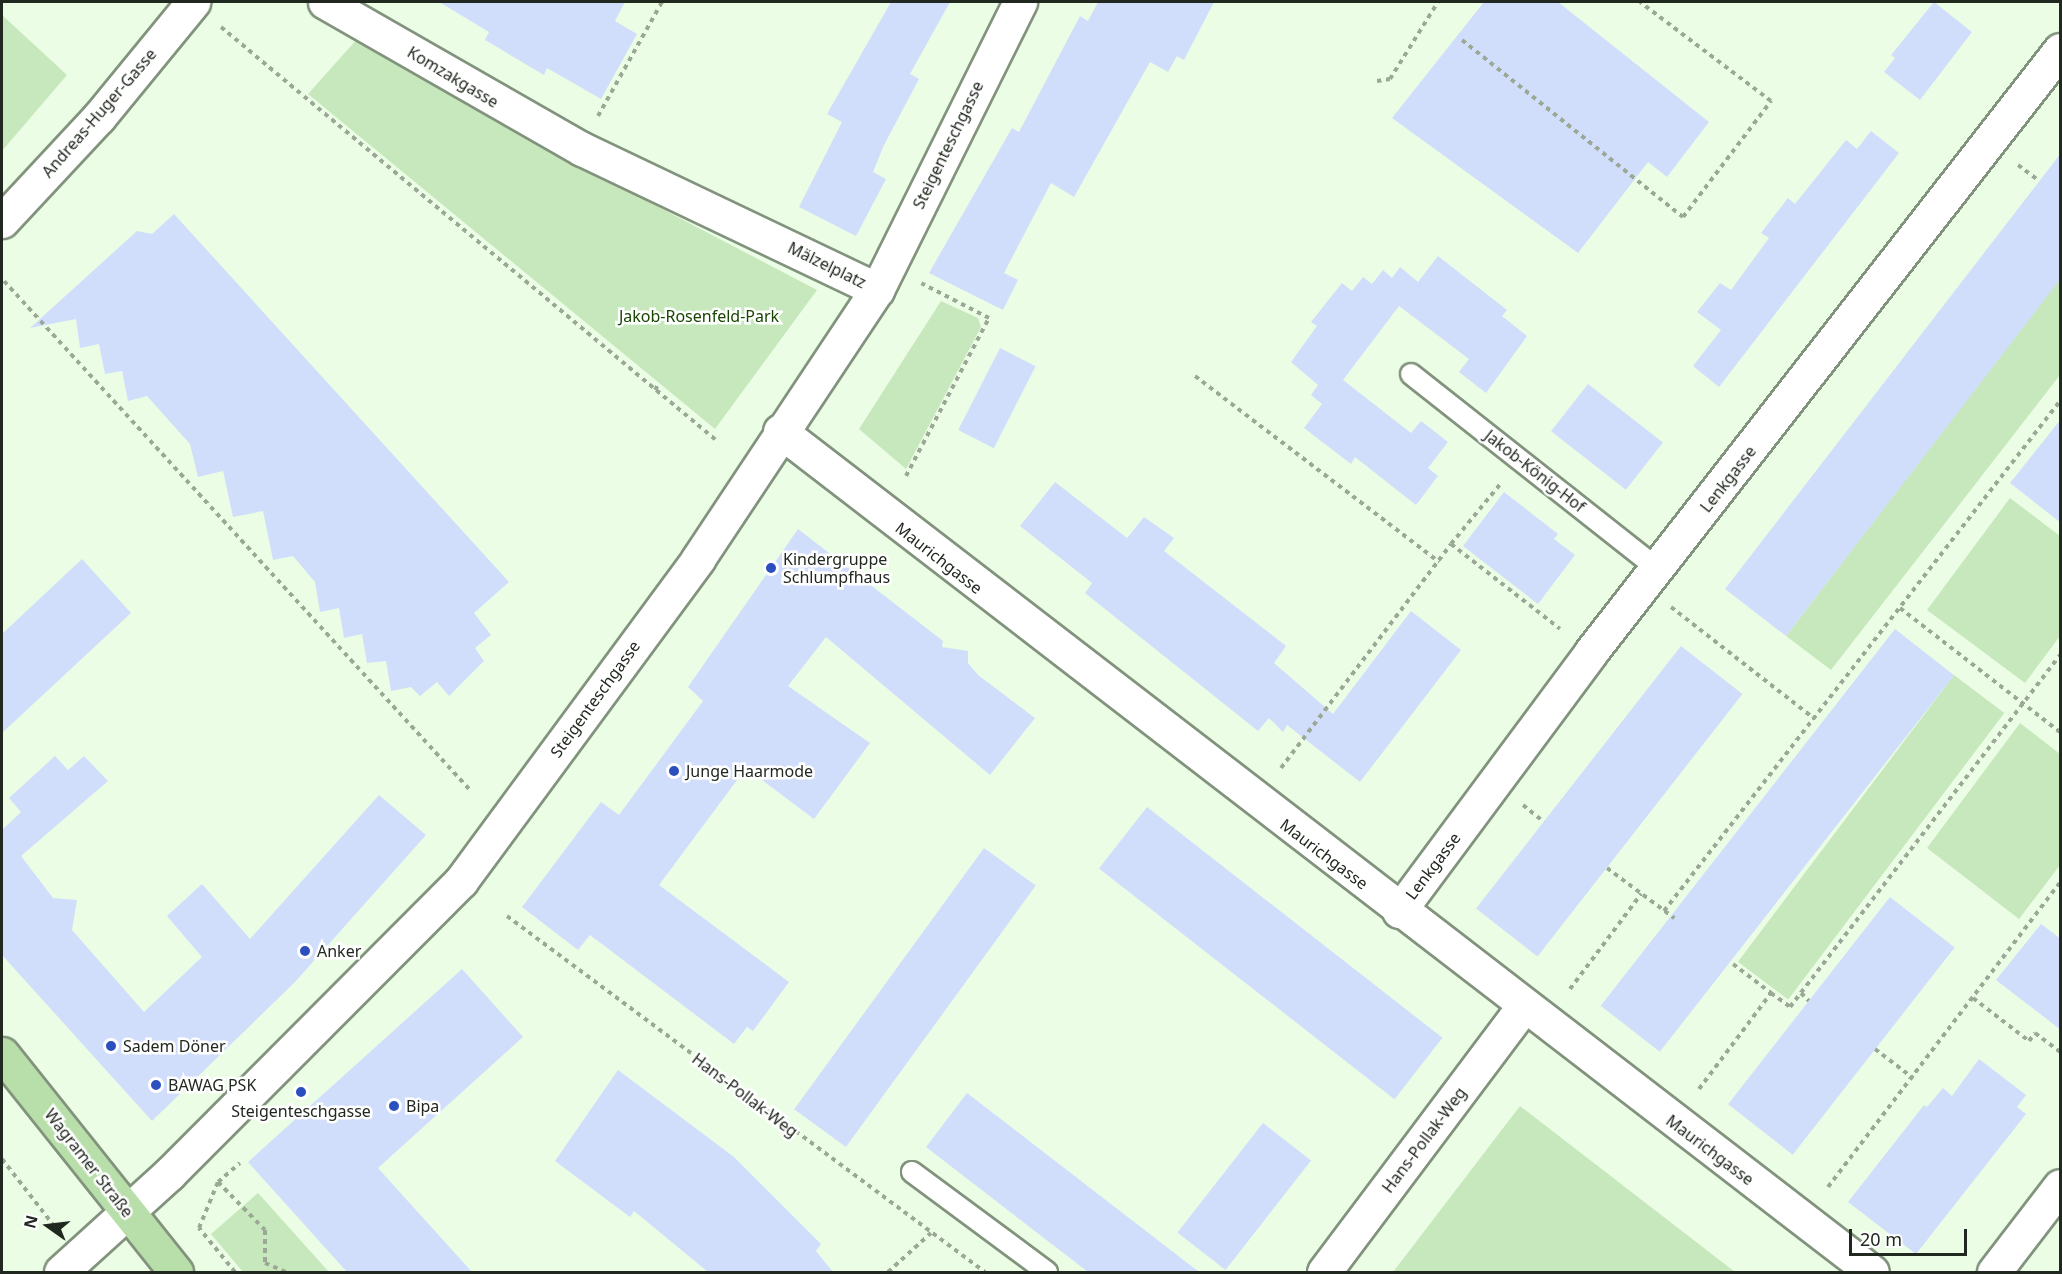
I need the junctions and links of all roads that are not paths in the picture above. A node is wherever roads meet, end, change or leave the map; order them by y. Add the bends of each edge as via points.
1 (326, 2) edge
2 (1020, 2) edge
3 (205, 12) edge
4 (2061, 50) edge
5 (582, 150) joint
6 (2, 221) edge
7 (877, 290) junction
8 (1411, 374) dead end
9 (780, 431) junction
10 (698, 559) joint
11 (1658, 569) junction
12 (1399, 911) junction
13 (1524, 1006) junction
14 (2, 1054) edge
15 (912, 1172) dead end
16 (2061, 1186) edge
17 (128, 1212) junction
18 (69, 1265) edge
19 (176, 1272) edge
20 (1047, 1272) edge
21 (1324, 1272) edge
22 (1872, 1272) edge
23 (1994, 1272) edge

1 - 5 street, Komzakgasse
2 - 7 street, Steigenteschgasse
3 - 6 street, Andreas-Huger-Gasse
4 - 11 street, Lenkgasse
5 - 7 street, Mälzelplatz
7 - 9 street, Mälzelplatz
8 - 11 lane, Jakob-König-Hof
9 - 10 street, Mälzelplatz
9 - 12 street, Maurichgasse
10 - 17 street, Steigenteschgasse via 461,881
11 - 12 street, Lenkgasse
12 - 13 street, Maurichgasse
13 - 21 street, Hans-Pollak-Weg
13 - 22 street, Maurichgasse
14 - 17 main road, Wagramer Straße
15 - 20 lane
16 - 23 street
17 - 18 street, Steigenteschgasse
17 - 19 main road, Wagramer Straße

